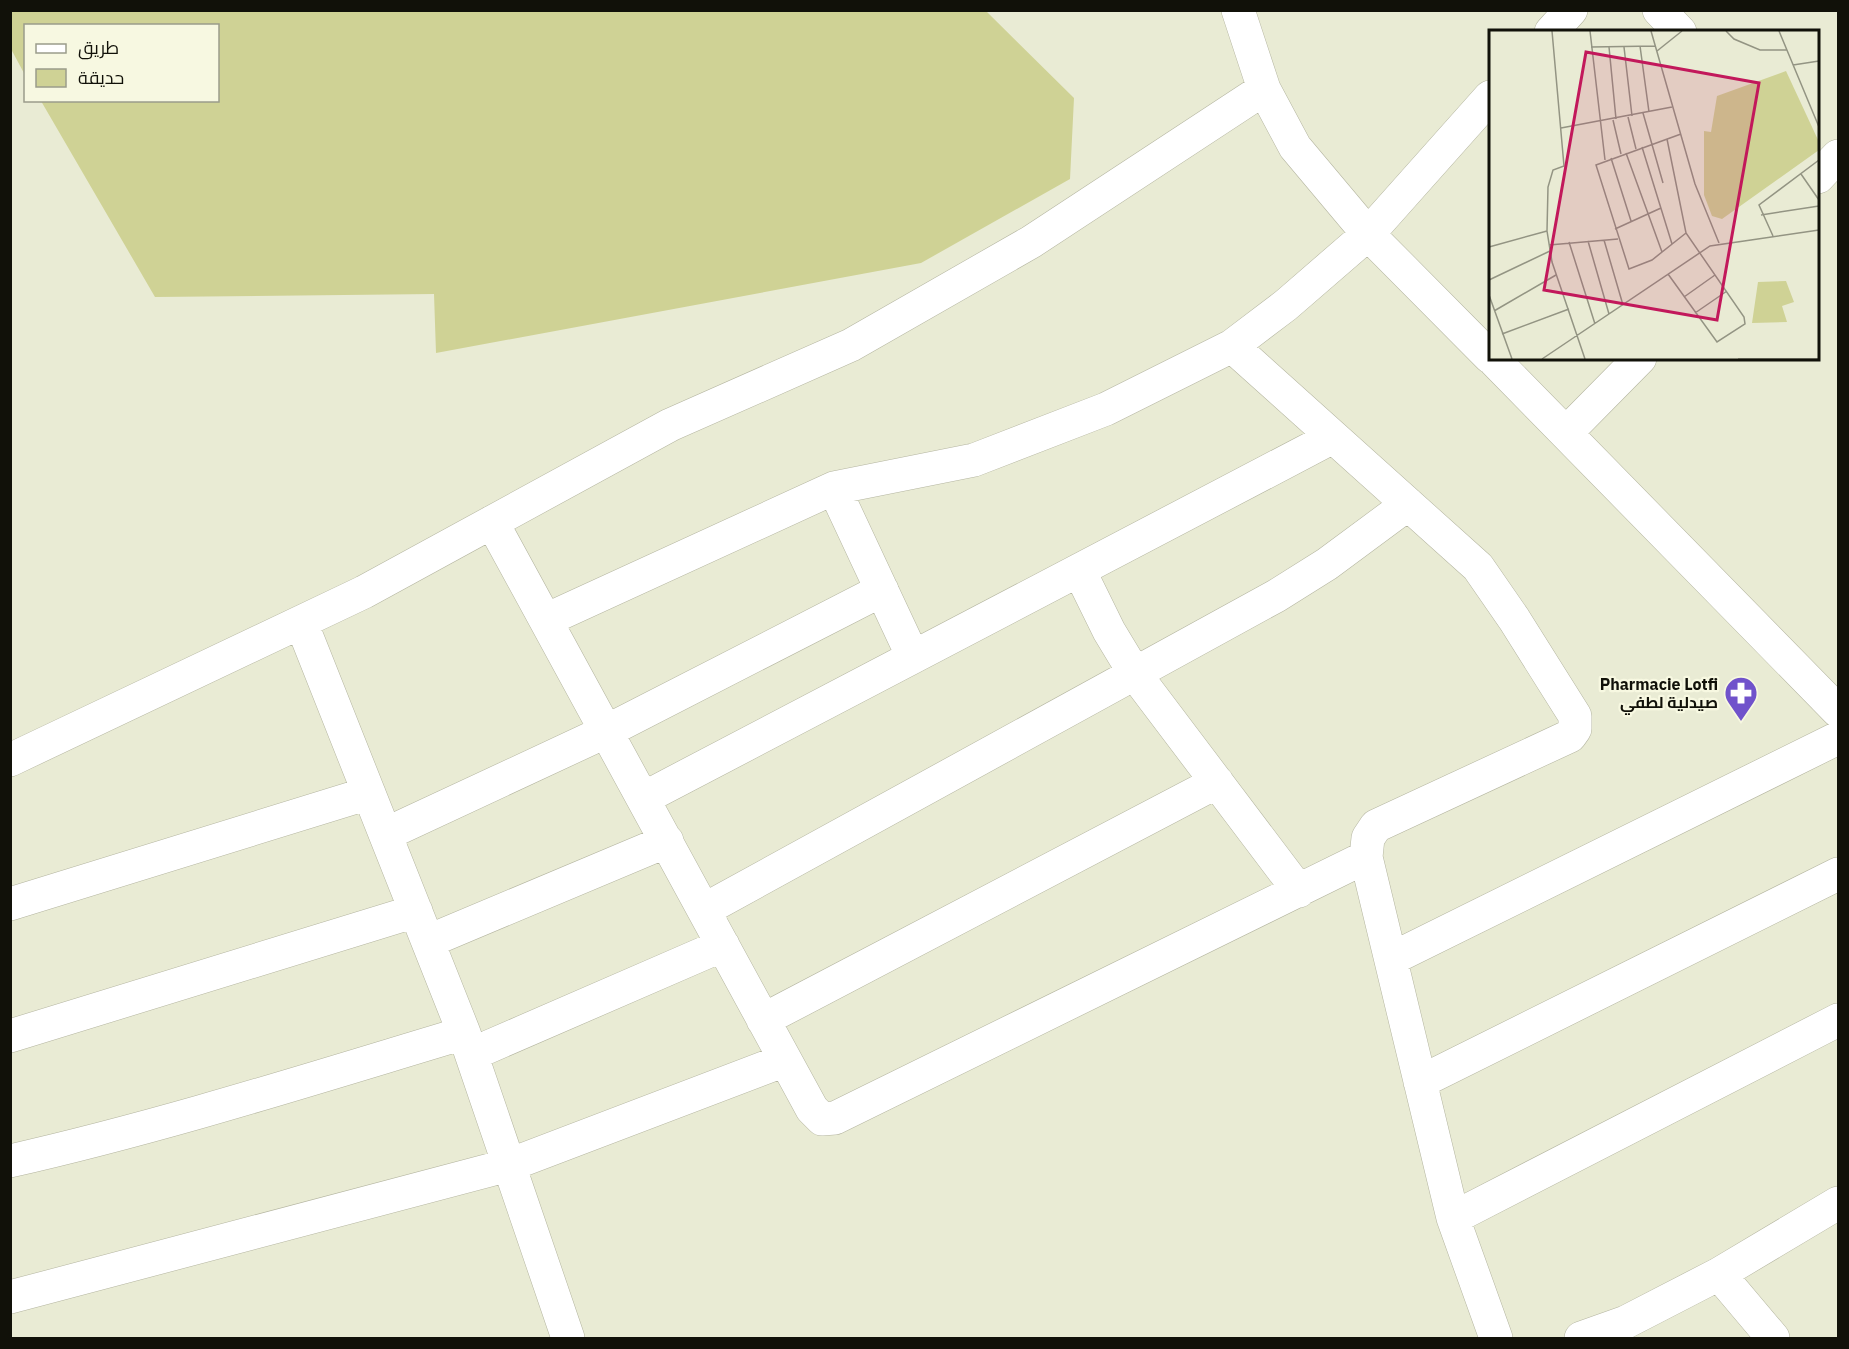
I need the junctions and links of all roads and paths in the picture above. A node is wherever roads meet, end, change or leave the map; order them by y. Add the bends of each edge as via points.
1 (1239, 10) edge
2 (1571, 10) edge
3 (1659, 10) edge
4 (1553, 30) edge
5 (1678, 30) edge
6 (1263, 89) junction
7 (1489, 99) edge
8 (1368, 234) junction
9 (1232, 346) junction
10 (1489, 356) edge
11 (1493, 360) edge
12 (1638, 360) edge
13 (1566, 434) junction
14 (1333, 437) junction
15 (834, 489) junction
16 (1408, 504) junction
17 (492, 522) junction
18 (1079, 570) junction
19 (882, 590) junction
20 (546, 620) junction
21 (301, 621) junction
22 (913, 657) junction
23 (1135, 674) junction
24 (1839, 711) edge
25 (607, 731) junction
26 (1839, 738) edge
27 (10, 760) edge
28 (1217, 782) junction
29 (369, 793) junction
30 (644, 798) junction
31 (386, 834) junction
32 (667, 841) junction
33 (1366, 857) junction
34 (1839, 874) edge
35 (1299, 891) junction
36 (10, 904) edge
37 (704, 910) junction
38 (417, 911) junction
39 (429, 941) junction
40 (723, 945) junction
41 (1391, 959) junction
42 (763, 1020) junction
43 (1839, 1020) edge
44 (10, 1036) edge
45 (468, 1043) junction
46 (785, 1060) junction
47 (1420, 1082) junction
48 (10, 1161) edge
49 (508, 1165) junction
50 (1839, 1203) edge
51 (1453, 1218) junction
52 (1719, 1274) junction
53 (10, 1296) edge
54 (568, 1338) edge
55 (1496, 1338) edge
56 (1581, 1338) edge
57 (1773, 1338) edge

1 - 6 street
2 - 4 street
3 - 5 street
6 - 8 street via 1295,147
6 - 17 street via 1031,242 851,345 670,425
7 - 8 street
8 - 9 street
8 - 10 street
9 - 14 street
9 - 15 street via 1106,409 974,460
11 - 13 street
12 - 13 street
13 - 24 street
14 - 16 street
14 - 18 street
15 - 19 street
15 - 20 street
16 - 23 street via 1276,596
16 - 33 street via 1478,567 1575,716 1575,729 1570,736 1376,826 1368,838
17 - 20 street
17 - 21 street via 364,592
18 - 22 street
18 - 23 street
19 - 22 street
19 - 25 street
20 - 25 street
21 - 27 street
21 - 29 street
22 - 30 street
23 - 28 street
23 - 37 street
25 - 30 street
25 - 31 street
26 - 41 street
28 - 35 street
28 - 42 street
29 - 31 street
29 - 36 street
30 - 32 street
31 - 38 street
32 - 37 street
32 - 39 street
33 - 35 street
33 - 41 street
34 - 47 street
35 - 46 street via 835,1118 822,1119 812,1109
37 - 40 street
38 - 39 street
38 - 44 street
39 - 45 street
40 - 42 street
40 - 45 street
41 - 47 street
42 - 46 street
43 - 51 street
45 - 48 street
45 - 49 street
46 - 49 street
47 - 51 street
49 - 53 street
49 - 54 street
50 - 52 street
51 - 55 street
52 - 56 street via 1626,1322
52 - 57 street

